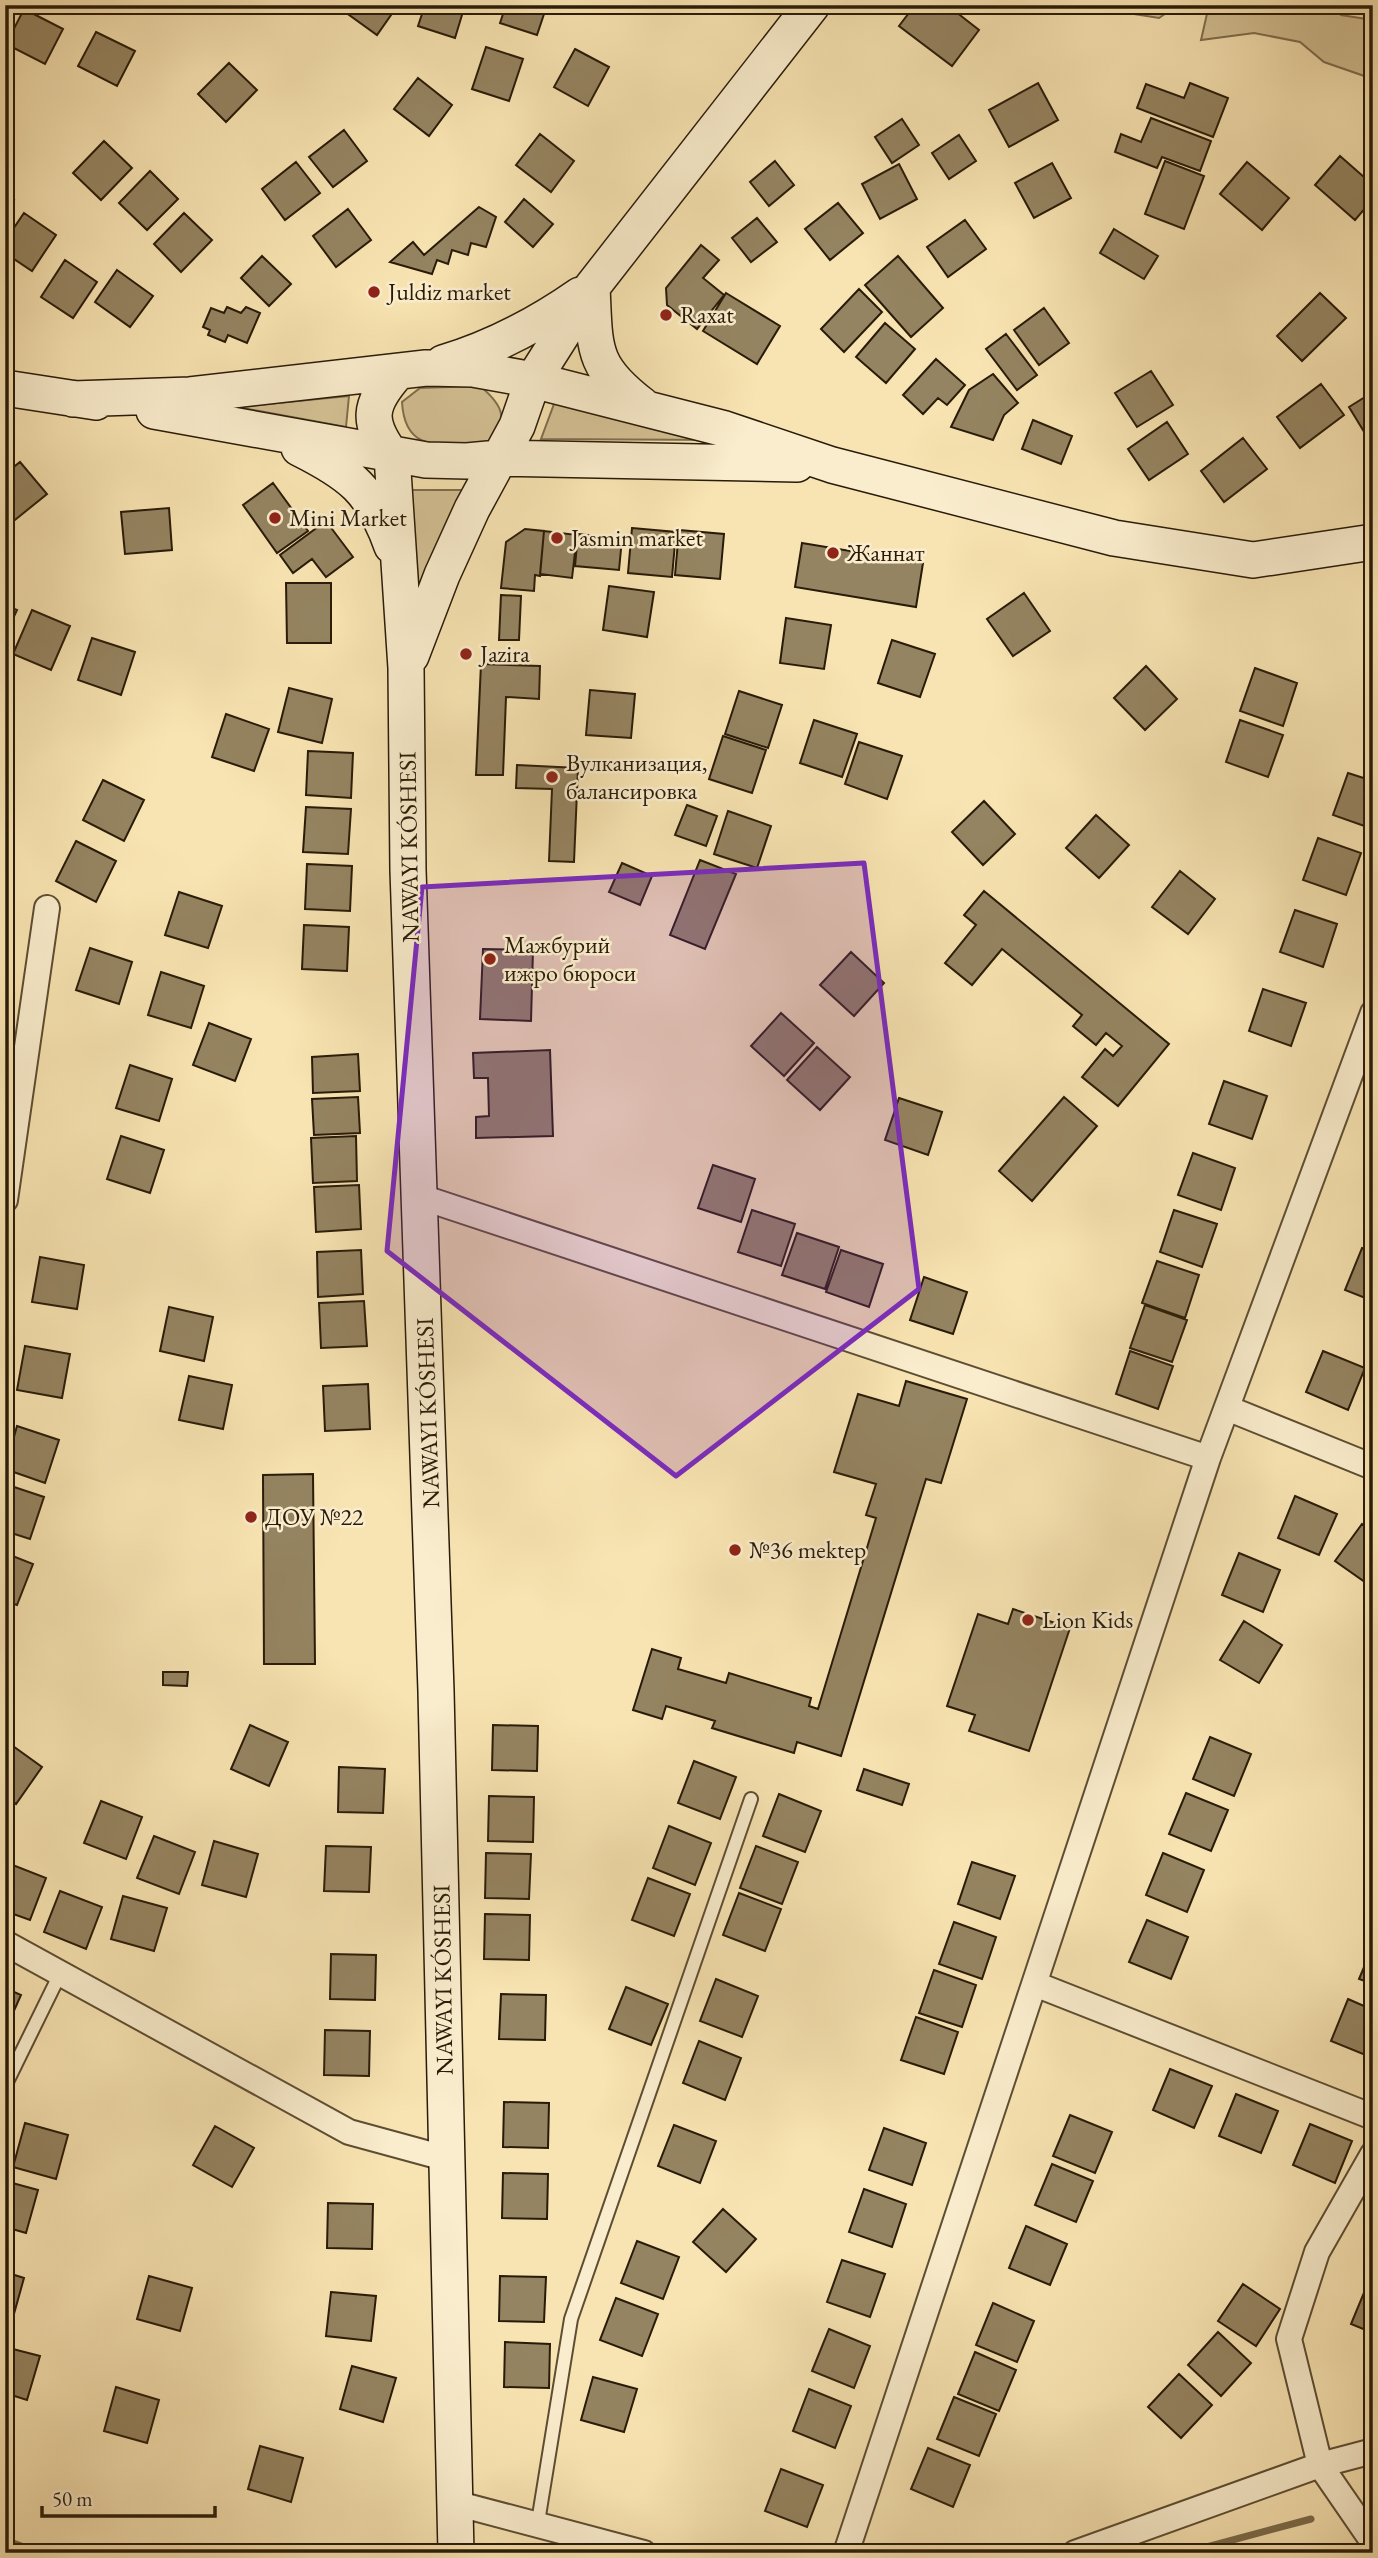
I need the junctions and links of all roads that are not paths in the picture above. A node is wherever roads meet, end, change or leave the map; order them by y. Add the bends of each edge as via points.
1 (812, 5) edge
2 (592, 287) junction
3 (411, 371) junction
4 (533, 380) junction
5 (6, 389) edge
6 (73, 399) junction
7 (648, 410) junction
8 (258, 428) junction
9 (392, 456) junction
10 (499, 458) junction
11 (832, 465) junction
12 (1373, 542) edge
13 (401, 573) junction
14 (406, 668) junction
15 (47, 908) dead end
16 (1373, 1013) edge
17 (421, 1197) junction
18 (5, 1200) edge
19 (1227, 1408) junction
20 (1208, 1458) junction
21 (1373, 1467) edge
22 (751, 1799) dead end
23 (5, 1943) edge
24 (60, 1974) junction
25 (1035, 1984) junction
26 (5, 2086) edge
27 (1373, 2117) edge
28 (1373, 2154) edge
29 (447, 2159) junction
30 (1373, 2451) edge
31 (1320, 2465) junction
32 (455, 2503) junction
33 (538, 2522) junction
34 (1373, 2542) edge
35 (456, 2553) edge
36 (644, 2553) edge
37 (846, 2553) edge
38 (1075, 2553) edge

1 - 2 main road
2 - 3 main road via 537,325 467,356
2 - 4 main road
2 - 7 main road via 594,334 601,363 615,384
3 - 4 main road via 473,369
3 - 6 main road via 190,396
3 - 9 main road via 379,394 374,415 376,434
4 - 7 main road
4 - 10 main road via 517,426
5 - 6 main road
6 - 8 main road
7 - 11 main road via 725,429
8 - 9 main road
8 - 13 main road via 335,466 365,491 383,522
9 - 10 main road via 467,461
9 - 13 main road
10 - 11 main road
10 - 14 main road via 442,575
11 - 12 main road via 1090,532 1253,560
13 - 14 main road
14 - 17 main road via 408,870
15 - 18 street
16 - 19 street
17 - 20 street
17 - 29 main road
19 - 20 street
19 - 21 street
20 - 25 street
22 - 33 lane via 571,2319
23 - 24 street
24 - 26 lane
24 - 29 street via 349,2132
25 - 27 street
25 - 37 street
28 - 31 street via 1317,2252 1289,2339
29 - 32 main road
30 - 31 street
31 - 34 street
31 - 38 street
32 - 33 street
32 - 35 main road
33 - 36 street

